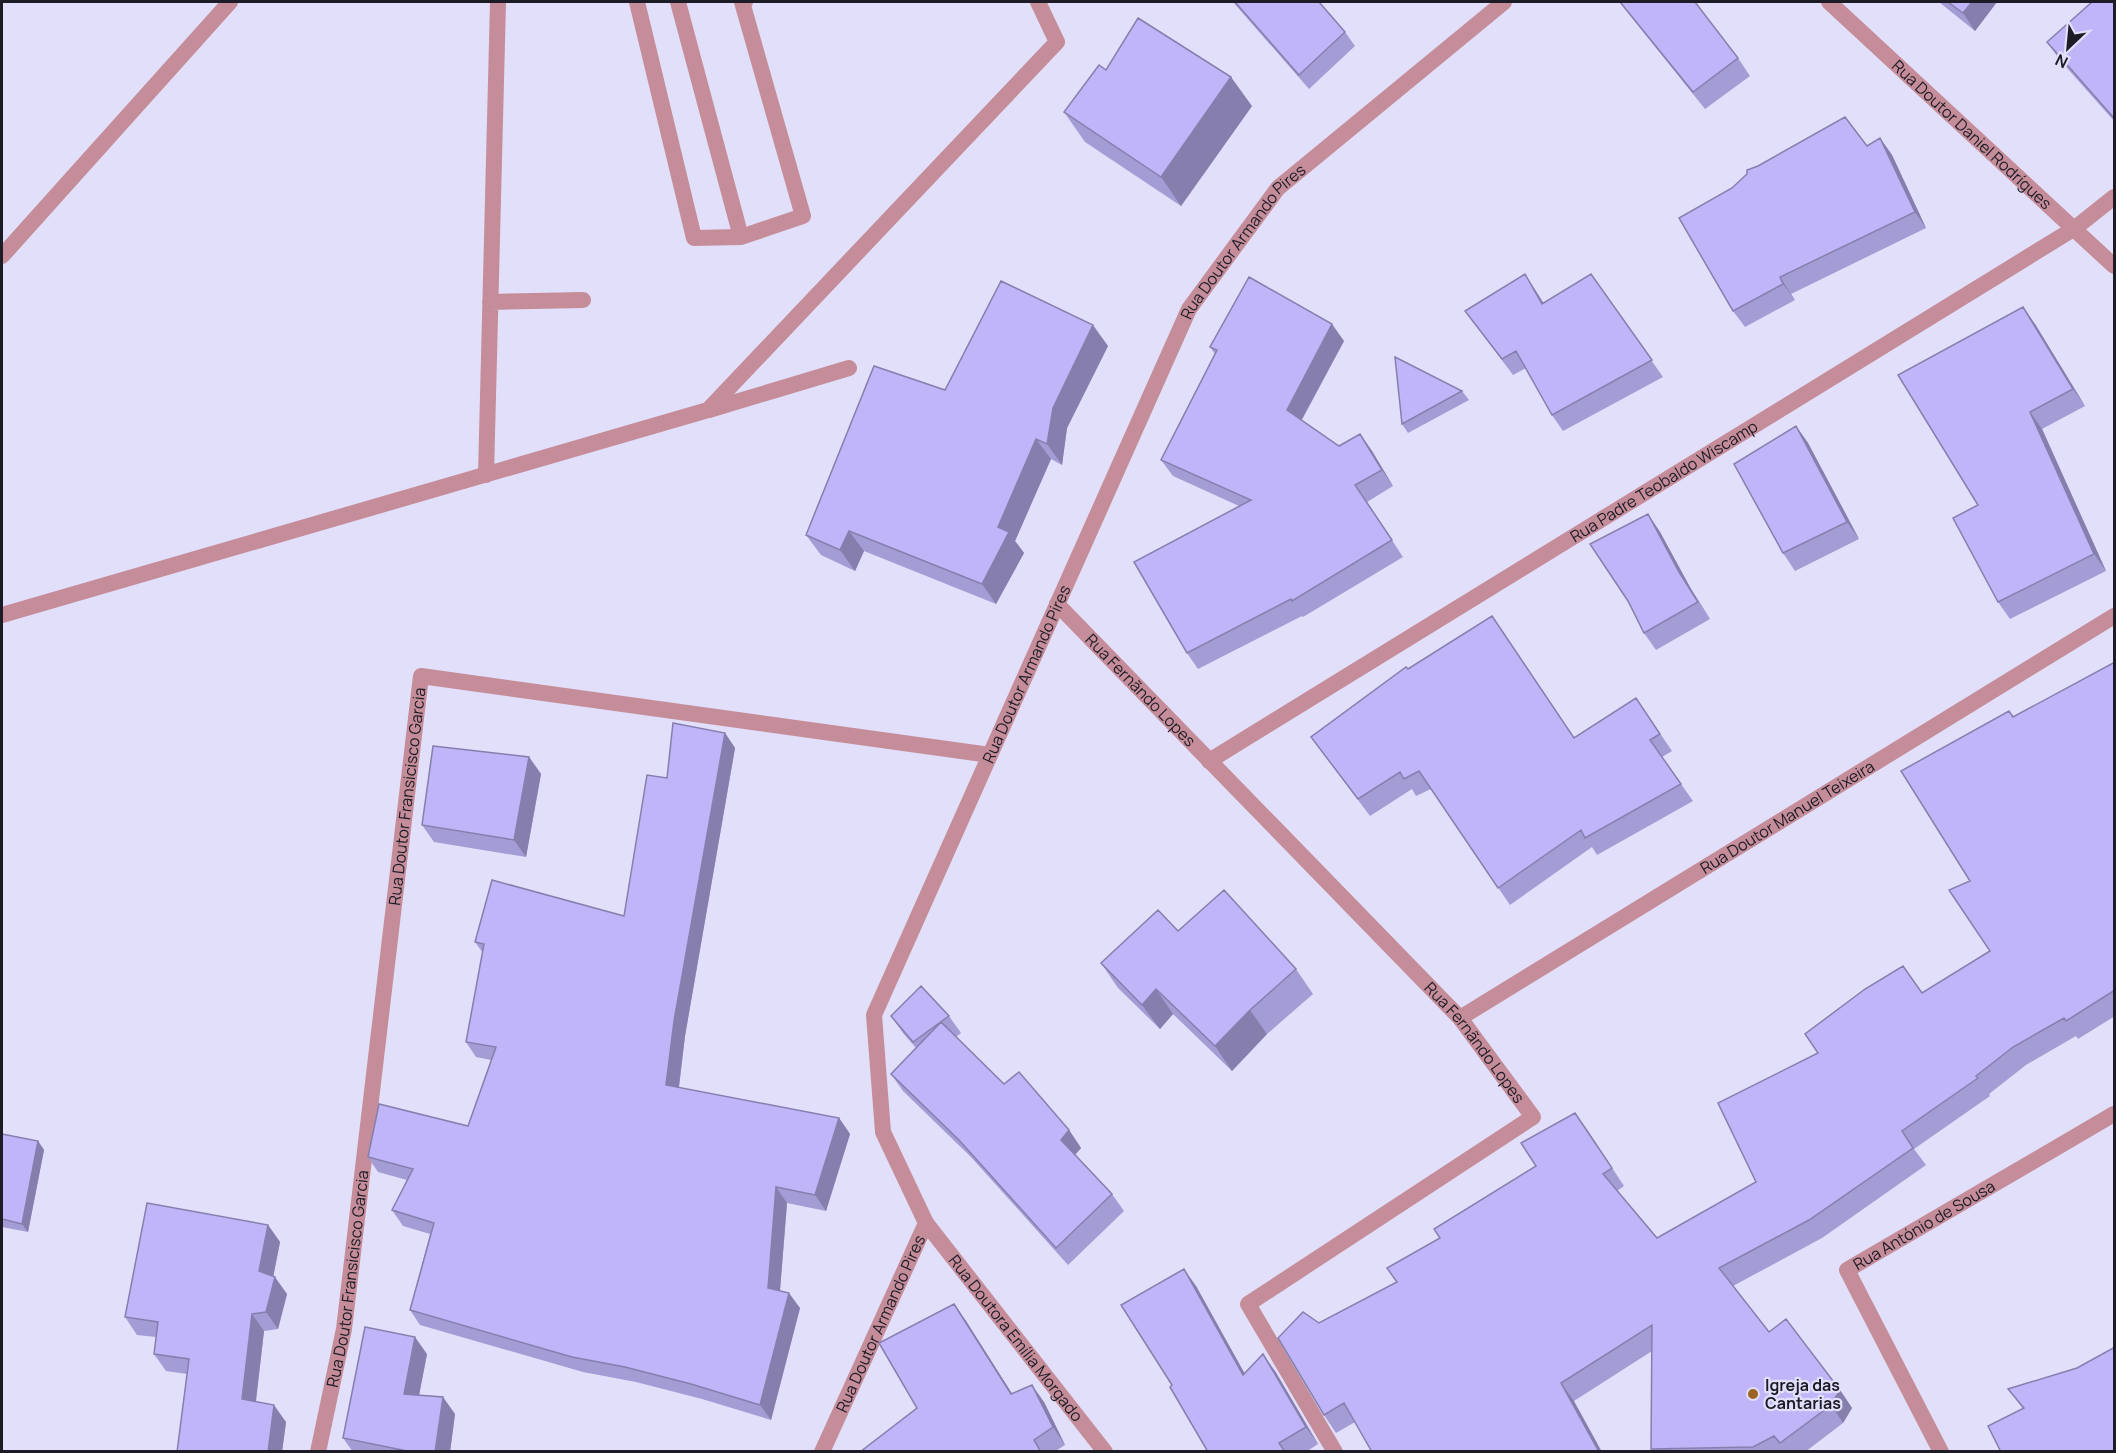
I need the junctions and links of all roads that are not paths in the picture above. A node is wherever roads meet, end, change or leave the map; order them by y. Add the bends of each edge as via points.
1 (230, 2) edge
2 (498, 2) edge
3 (637, 2) edge
4 (678, 2) edge
5 (745, 2) edge
6 (1038, 2) edge
7 (1504, 2) edge
8 (1829, 2) edge
9 (2115, 197) edge
10 (2075, 228) junction
11 (741, 237) junction
12 (2, 256) edge
13 (2115, 266) edge
14 (583, 300) dead end
15 (490, 302) junction
16 (849, 368) dead end
17 (708, 411) junction
18 (486, 475) junction
19 (1058, 604) junction
20 (2, 615) edge
21 (2115, 616) edge
22 (990, 755) junction
23 (1209, 761) junction
24 (1460, 1018) junction
25 (2115, 1114) edge
26 (926, 1223) junction
27 (1938, 1451) edge
28 (318, 1452) edge
29 (822, 1452) edge
30 (1105, 1452) edge
31 (1335, 1452) edge

1 - 12 street
2 - 15 street
3 - 11 street via 694,238
4 - 11 street
5 - 11 street via 803,216
6 - 17 street via 1057,42
7 - 19 street, Rua Doutor Armando Pires via 1271,197 1189,309
8 - 10 street, Rua Doutor Daniel Rodrígues
9 - 10 street, Rua Padre Teobaldo Wiscamp
10 - 13 street, Rua Doutor Daniel Rodrígues
10 - 23 street, Rua Padre Teobaldo Wiscamp
14 - 15 street
15 - 18 street
16 - 17 street
17 - 18 street
18 - 20 street
19 - 22 street, Rua Doutor Armando Pires
19 - 23 street, Rua Fernãndo Lopes
21 - 24 street, Rua Doutor Manuel Teixeira
22 - 26 street, Rua Doutor Armando Pires via 874,1015 883,1132
22 - 28 street, Rua Doutor Fransicisco Garcia via 421,676 344,1329
23 - 24 street, Rua Fernãndo Lopes
24 - 31 street, Rua Fernãndo Lopes via 1533,1117 1248,1304
25 - 27 street, Rua António de Sousa via 1847,1270
26 - 29 street, Rua Doutor Armando Pires
26 - 30 street, Rua Doutora Emília Morgado

